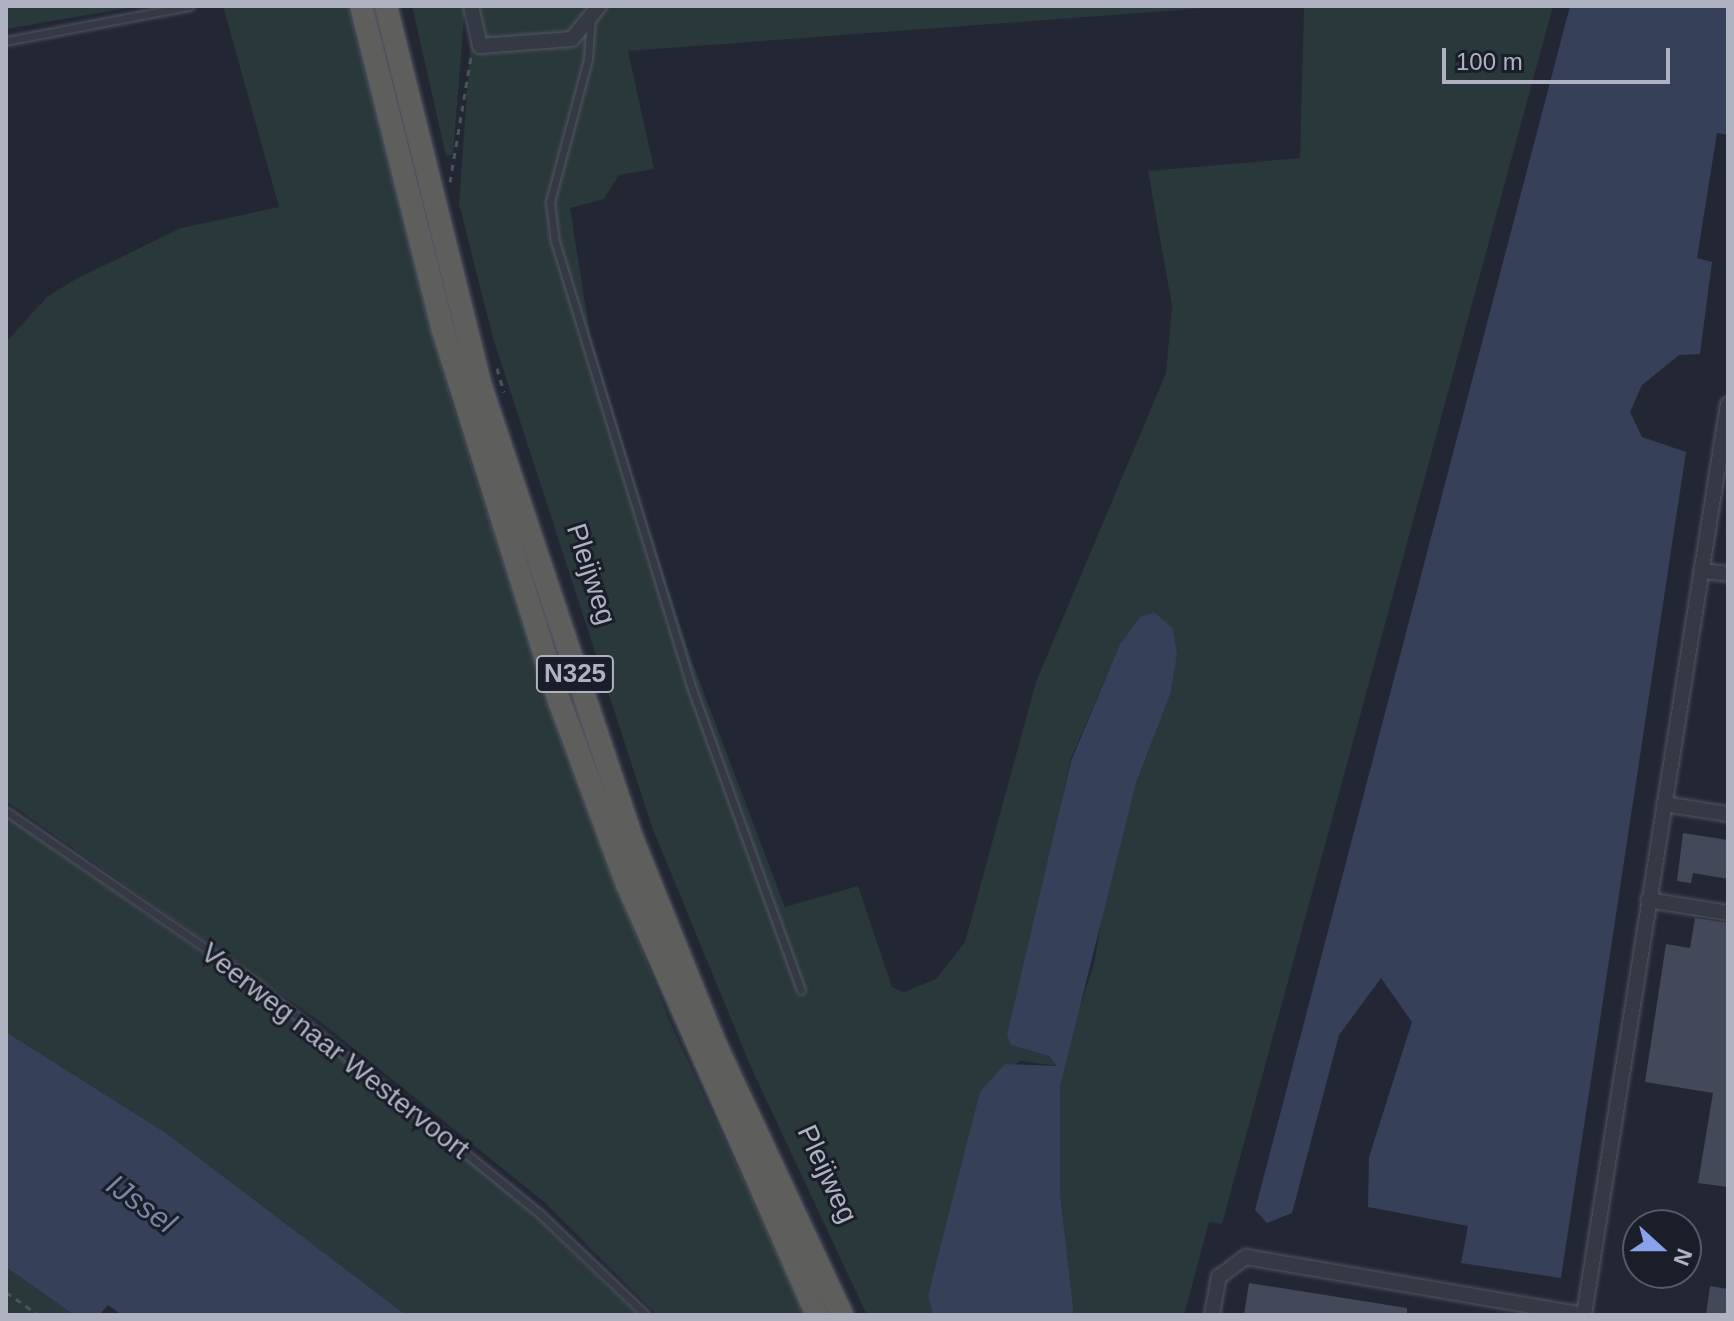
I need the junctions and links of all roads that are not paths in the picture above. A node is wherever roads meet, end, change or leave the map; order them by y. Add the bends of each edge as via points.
1 (190, 6) edge
2 (361, 6) edge
3 (386, 6) edge
4 (471, 6) edge
5 (595, 11) edge
6 (6, 41) edge
7 (1728, 404) edge
8 (1701, 571) junction
9 (1728, 574) edge
10 (1664, 804) junction
11 (6, 811) edge
12 (1728, 814) edge
13 (1648, 900) junction
14 (1728, 913) edge
15 (801, 990) dead end
16 (646, 1315) edge
17 (817, 1315) edge
18 (842, 1315) edge
19 (1212, 1315) edge
20 (1584, 1315) edge

1 - 6 lane
2 - 17 highway, N325 via 442,327 560,703 633,899
3 - 18 highway, Pleijweg / N325 via 481,387 632,838 723,1062
4 - 5 street via 480,46 572,39
5 - 15 lane via 588,59 550,202 555,241 692,689
7 - 8 street
8 - 9 street
8 - 10 street
10 - 12 street
10 - 13 street
11 - 16 lane, Veerweg naar Westervoort via 256,983 539,1213
13 - 14 street
13 - 20 street
19 - 20 street via 1219,1277 1246,1257

